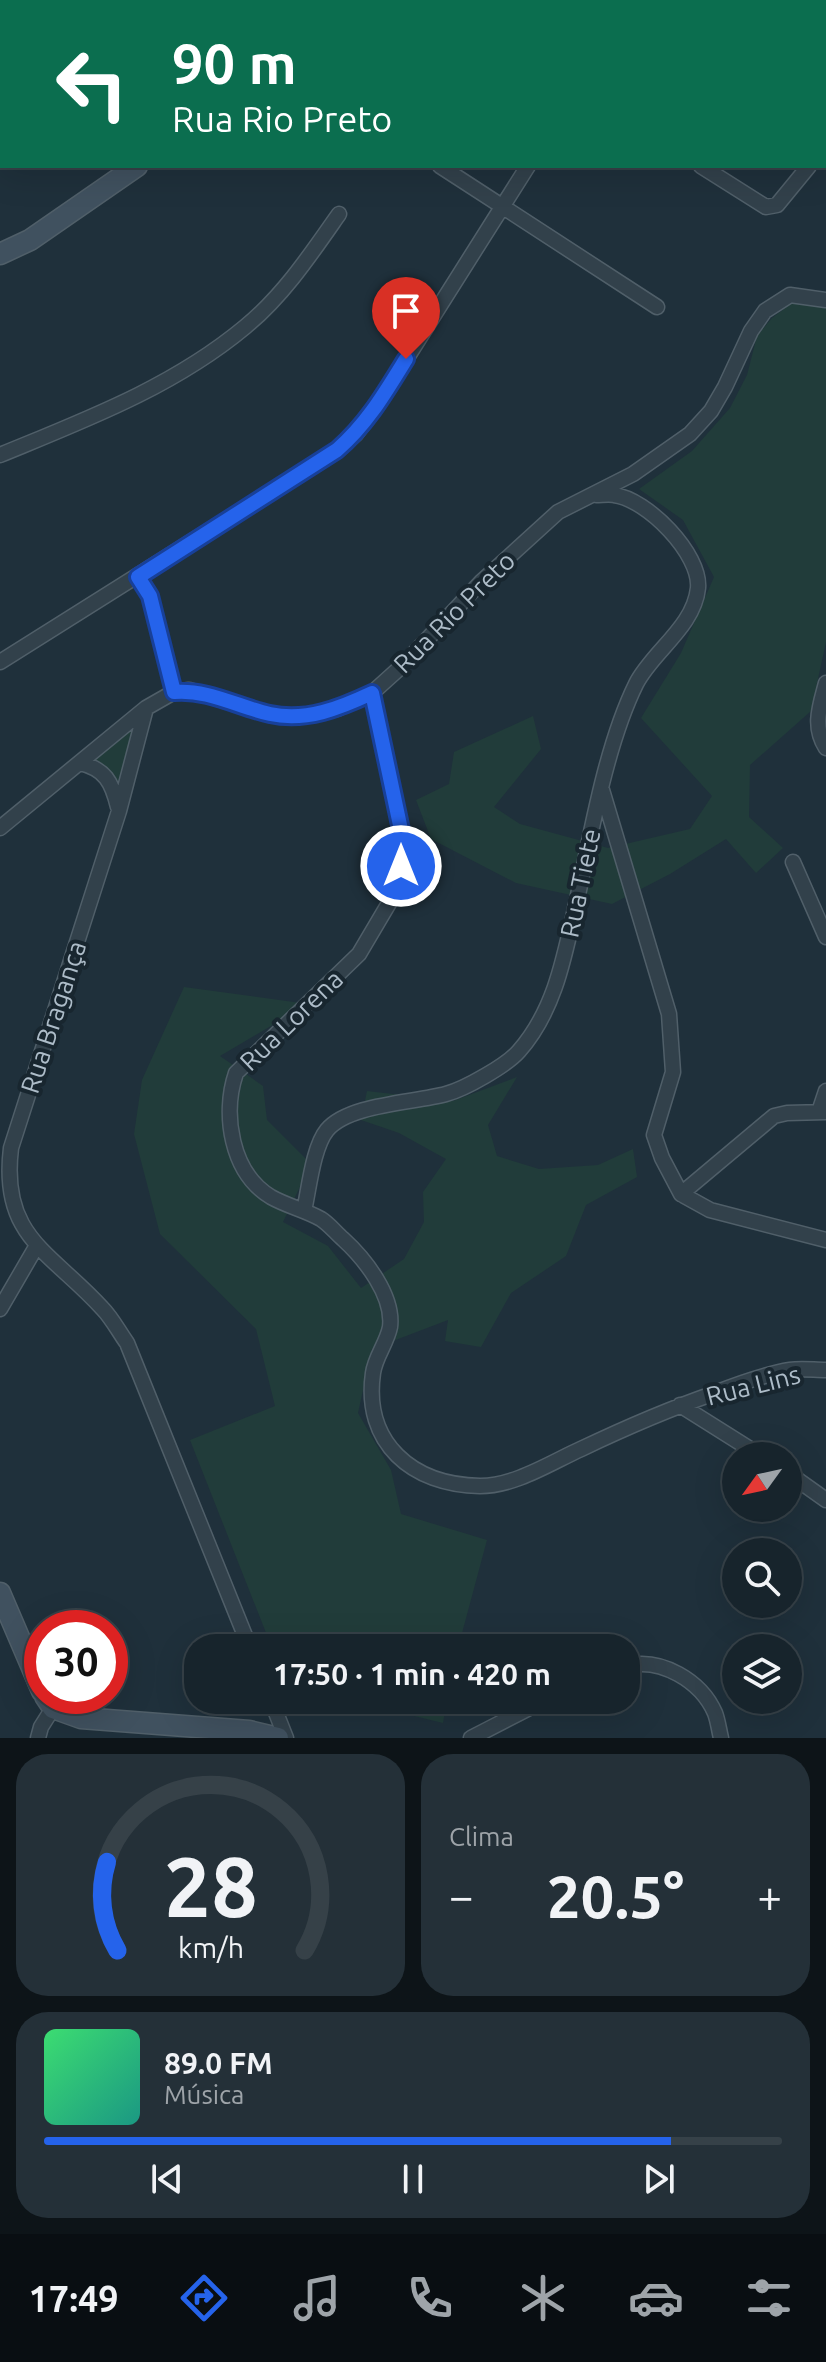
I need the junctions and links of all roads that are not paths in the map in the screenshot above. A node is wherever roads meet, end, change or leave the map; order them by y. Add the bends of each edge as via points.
1 (134, 168) edge
2 (443, 168) edge
3 (527, 168) edge
4 (704, 168) edge
5 (807, 168) edge
6 (503, 207) junction
7 (339, 214) dead end
8 (0, 254) edge
9 (819, 299) edge
10 (657, 307) dead end
11 (0, 455) edge
12 (592, 495) junction
13 (138, 577) junction
14 (0, 662) edge
15 (826, 683) edge
16 (174, 692) junction
17 (372, 693) junction
18 (146, 708) junction
19 (826, 748) edge
20 (80, 763) junction
21 (602, 790) junction
22 (119, 811) junction
23 (0, 828) edge
24 (793, 862) dead end
25 (826, 937) edge
26 (826, 1091) edge
27 (822, 1112) edge
28 (681, 1194) junction
29 (304, 1211) junction
30 (826, 1240) edge
31 (36, 1247) junction
32 (0, 1309) edge
33 (826, 1370) edge
34 (680, 1405) junction
35 (739, 1442) edge
36 (802, 1483) edge
37 (826, 1500) edge
38 (0, 1593) edge
39 (244, 1634) edge
40 (24, 1647) edge
41 (640, 1667) edge
42 (44, 1714) edge
43 (74, 1714) edge
44 (277, 1714) edge
45 (518, 1714) edge
46 (38, 1738) edge
47 (278, 1738) edge
48 (286, 1738) edge
49 (471, 1738) edge
50 (721, 1738) edge

1 - 8 street via 30,240
2 - 6 street
3 - 6 street
4 - 5 street via 766,207 777,205
6 - 10 street
6 - 13 street via 356,434
7 - 11 street via 282,291 205,356 155,388
9 - 12 street, Rua Rio Preto via 790,295 765,311 711,411 690,434
12 - 17 street, Rua Rio Preto via 558,512 530,535
12 - 21 street, Rua Tiete via 616,495 638,504 680,539 694,564 698,588 678,629 636,682
13 - 14 street
13 - 16 street via 150,596
15 - 19 street via 817,729
16 - 17 street, Rua Rio Preto via 189,690 271,715 304,716
16 - 18 street
17 - 29 street, Rua Lorena via 404,844 398,888 359,954 236,1073 231,1088 228,1111 246,1175 269,1196
18 - 20 street
18 - 22 street, Rua Bragança
20 - 22 street via 107,775
20 - 23 street
21 - 28 street via 669,1014 673,1072 654,1135
21 - 29 street, Rua Tiete via 548,1010 518,1053 450,1093 342,1116 325,1132
22 - 31 street, Rua Bragança via 6,1173 19,1224
24 - 25 street
26 - 27 street
27 - 28 street via 774,1116
28 - 30 street via 710,1210
29 - 34 street, Rua Lorena via 349,1245 370,1269 386,1300 390,1327 373,1371 372,1410 381,1437 399,1460 431,1478 467,1486 516,1479
31 - 32 street
31 - 39 street, Rua Bragança via 104,1309 127,1343
33 - 34 street, Rua Lins via 791,1370
34 - 35 street
36 - 37 street
38 - 40 street
41 - 50 street via 667,1668 696,1685 714,1712
42 - 46 street
43 - 47 street
44 - 48 street
45 - 49 street

